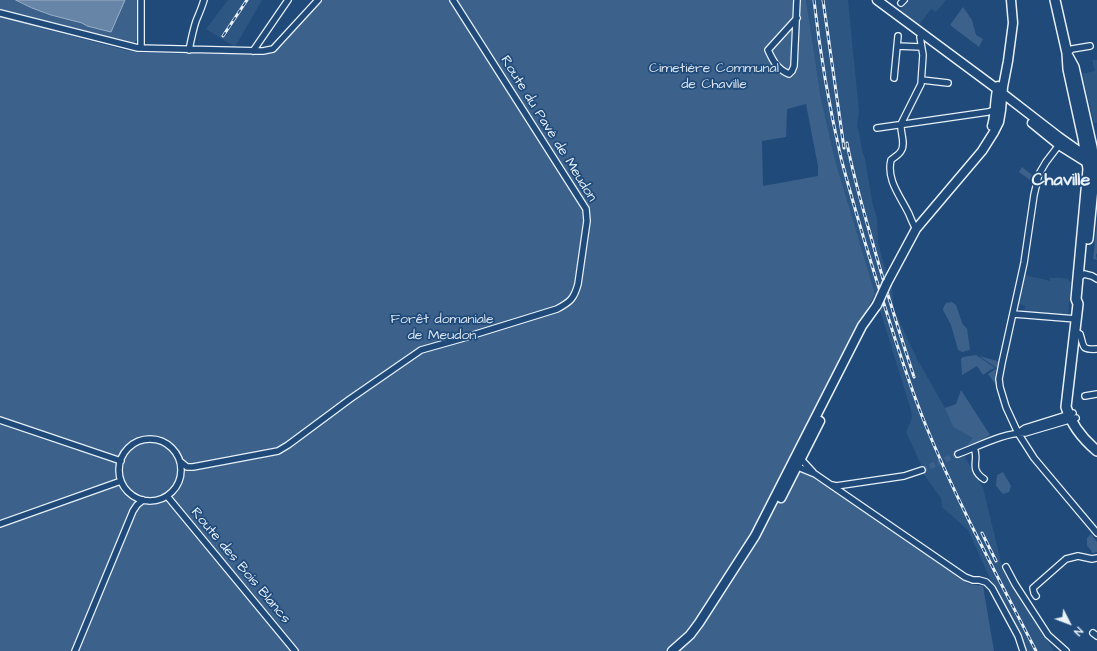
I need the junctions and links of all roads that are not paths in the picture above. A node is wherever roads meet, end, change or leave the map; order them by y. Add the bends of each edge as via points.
1 (142, 0) edge
2 (204, 0) edge
3 (288, 0) edge
4 (318, 0) edge
5 (453, 0) edge
6 (797, 0) edge
7 (877, 0) edge
8 (1011, 0) edge
9 (1055, 0) edge
10 (0, 13) edge
11 (797, 18) junction
12 (922, 34) junction
13 (898, 36) dead end
14 (897, 46) junction
15 (1090, 46) dead end
16 (921, 47) junction
17 (141, 48) junction
18 (189, 50) junction
19 (253, 51) junction
20 (1067, 53) junction
21 (894, 78) dead end
22 (922, 80) junction
23 (948, 83) dead end
24 (1000, 95) junction
25 (998, 113) junction
26 (901, 124) junction
27 (877, 128) dead end
28 (1059, 141) junction
29 (1093, 162) edge
30 (916, 229) junction
31 (1081, 276) junction
32 (1097, 279) edge
33 (1014, 314) junction
34 (1076, 319) junction
35 (1075, 332) junction
36 (1097, 349) edge
37 (1097, 394) edge
38 (1085, 396) dead end
39 (1072, 416) junction
40 (0, 420) edge
41 (1018, 433) junction
42 (974, 448) junction
43 (1097, 448) edge
44 (1097, 451) edge
45 (958, 454) tunnel mouth
46 (121, 461) junction
47 (797, 461) junction
48 (181, 462) junction
49 (922, 470) tunnel mouth
50 (984, 479) dead end
51 (121, 481) junction
52 (830, 484) junction
53 (133, 495) junction
54 (167, 496) junction
55 (143, 500) junction
56 (132, 511) junction
57 (0, 524) edge
58 (1097, 533) edge
59 (1097, 558) edge
60 (1006, 567) dead end
61 (1036, 596) dead end
62 (75, 651) edge
63 (295, 651) edge
64 (672, 651) edge
65 (680, 651) edge
66 (1022, 651) edge
67 (1066, 651) edge

1 - 17 street
2 - 18 street
3 - 19 street
4 - 19 street via 273,49
5 - 48 street, Route du Pavé de Meudon via 586,209 587,221 574,296 557,309 421,350 278,451 193,467 187,467
6 - 11 street
7 - 12 main road
8 - 24 main road via 1013,23 1010,49
9 - 20 main road
10 - 17 street
11 - 11 street via 768,50 774,62 782,71 789,74 794,66
12 - 16 street
12 - 24 main road
13 - 14 street
14 - 16 street
14 - 21 street
15 - 20 street via 1072,49
16 - 22 street
17 - 18 street
18 - 19 street
20 - 29 main road via 1083,138
22 - 23 street
22 - 26 street
24 - 25 main road
24 - 28 main road via 1041,131
25 - 26 street via 991,111
25 - 30 main road via 999,122 982,151
26 - 27 street
26 - 30 street via 902,149 891,160 890,169 894,186
28 - 29 main road
28 - 33 street via 1039,174
29 - 31 main road via 1088,174
30 - 47 main road, bridge via 876,305 862,326
31 - 32 street via 1092,276
31 - 34 main road via 1076,299
33 - 34 street
33 - 41 street via 999,379 1006,407
34 - 35 main road
35 - 36 street via 1080,334 1084,348
35 - 39 main road via 1066,404
37 - 38 street
39 - 41 street via 1025,428
39 - 43 main road
39 - 44 main road via 1084,438
40 - 46 street
41 - 42 street
41 - 58 street via 1034,458
42 - 45 street
42 - 50 street via 977,453 975,469
46 - 48 street via 126,450 135,442 149,438 168,444 175,450
46 - 51 street
47 - 52 street
47 - 64 main road via 731,575 690,635
47 - 65 main road via 772,515 745,562 703,626
48 - 54 street via 178,483
49 - 52 street via 904,476 836,486
51 - 53 street
51 - 57 street
52 - 66 street via 965,577 986,582 997,596 1018,636
53 - 55 street
53 - 56 street
54 - 55 street
54 - 63 street, Route des Bois Blancs
55 - 56 street
56 - 62 street
59 - 61 street via 1078,556 1064,561 1033,588
60 - 67 street via 1048,635

